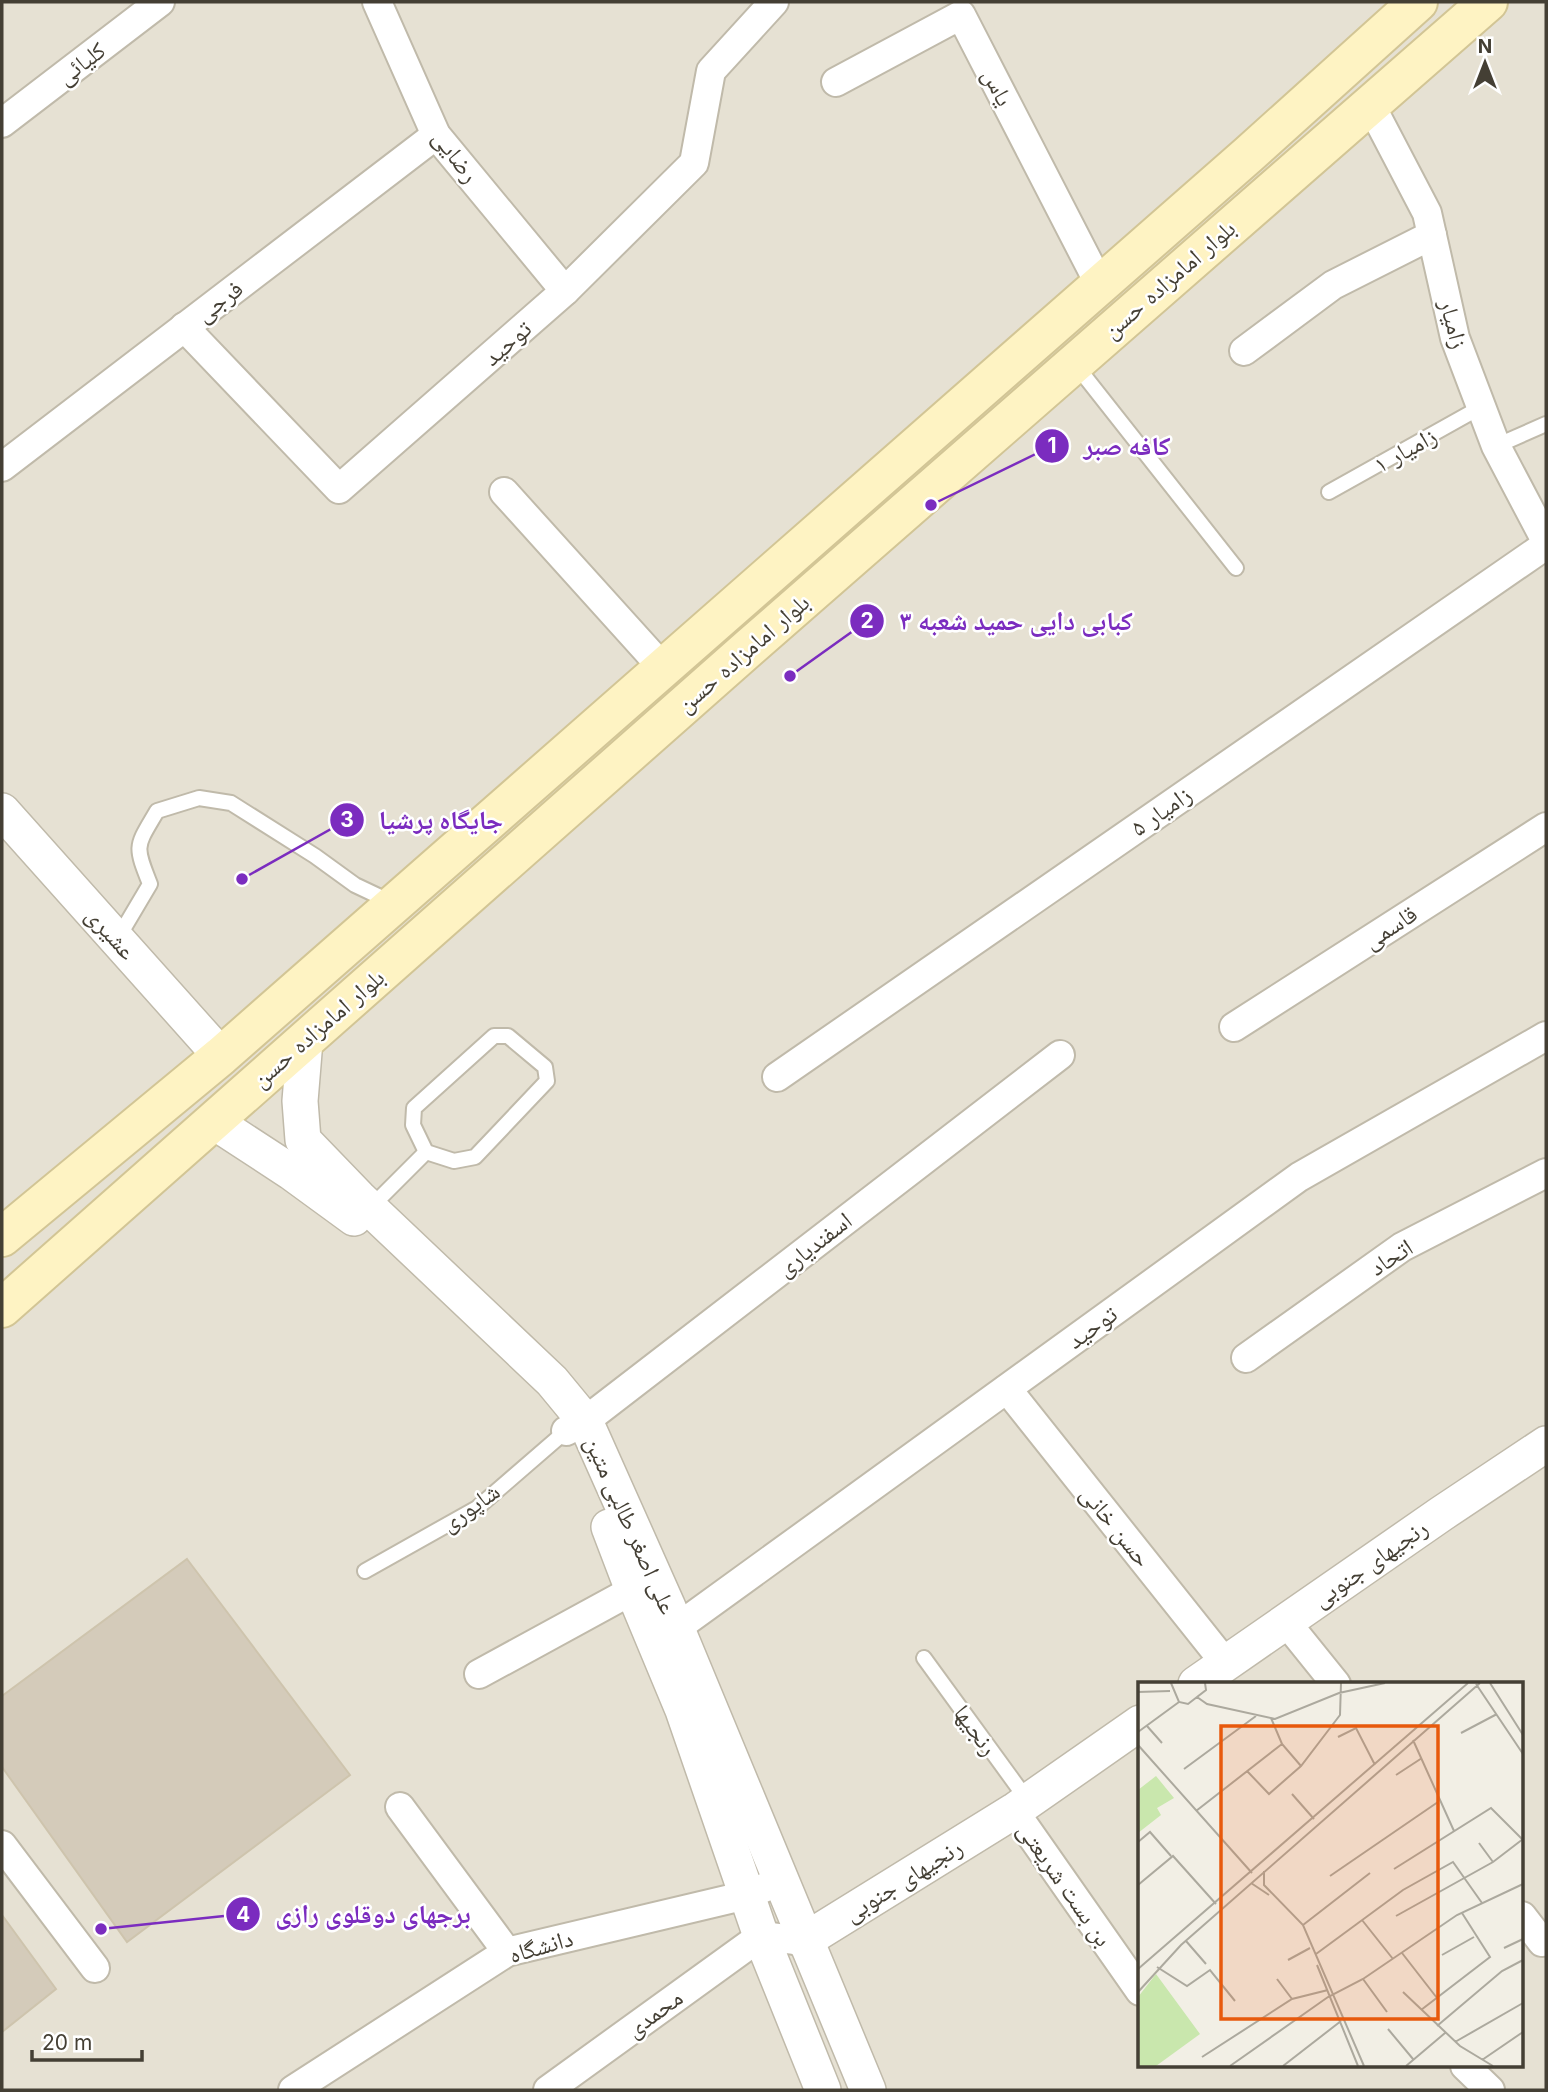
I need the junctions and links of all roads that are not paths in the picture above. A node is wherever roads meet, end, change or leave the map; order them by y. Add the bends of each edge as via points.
1 (160, 2) edge
2 (377, 2) edge
3 (774, 2) edge
4 (1418, 2) edge
5 (1488, 2) edge
6 (836, 82) dead end
7 (1370, 104) junction
8 (2, 123) edge
9 (436, 135) junction
10 (1432, 235) junction
11 (1100, 285) junction
12 (565, 292) junction
13 (184, 327) junction
14 (1244, 351) dead end
15 (1074, 363) junction
16 (965, 402) junction
17 (1481, 407) junction
18 (1546, 424) edge
19 (995, 432) junction
20 (1496, 446) junction
21 (2, 467) edge
22 (504, 492) dead end
23 (1329, 492) dead end
24 (1546, 543) edge
25 (1236, 568) dead end
26 (663, 668) junction
27 (2, 811) edge
28 (1546, 827) edge
29 (394, 904) junction
30 (117, 940) junction
31 (1234, 1027) dead end
32 (1546, 1037) edge
33 (305, 1040) junction
34 (1060, 1055) dead end
35 (221, 1056) junction
36 (777, 1077) dead end
37 (213, 1121) junction
38 (426, 1152) junction
39 (1546, 1173) edge
40 (371, 1207) junction
41 (2, 1237) edge
42 (2, 1308) edge
43 (1246, 1357) dead end
44 (1007, 1389) junction
45 (575, 1426) junction
46 (1546, 1444) edge
47 (365, 1571) dead end
48 (632, 1590) junction
49 (1286, 1622) junction
50 (666, 1636) junction
51 (924, 1658) dead end
52 (1226, 1664) junction
53 (479, 1674) dead end
54 (1199, 1682) edge
55 (1334, 1682) edge
56 (1138, 1724) edge
57 (1021, 1806) junction
58 (400, 1807) dead end
59 (2, 1845) edge
60 (780, 1881) junction
61 (747, 1895) junction
62 (1524, 1920) edge
63 (761, 1936) junction
64 (804, 1941) junction
65 (1537, 1946) edge
66 (507, 1952) junction
67 (95, 1968) dead end
68 (1138, 1988) edge
69 (1467, 2068) edge
70 (293, 2090) edge
71 (548, 2090) edge
72 (823, 2090) edge
73 (868, 2090) edge
74 (1490, 2090) edge

1 - 8 street, کلیائی
2 - 9 street, رضایی
3 - 12 street, توحید via 710,71 694,163
4 - 11 main road, بلوار امامزاده حسن
5 - 7 main road, بلوار امامزاده حسن
6 - 11 street, یاس via 961,15
7 - 10 street, زامیار via 1427,213
7 - 15 main road, بلوار امامزاده حسن
9 - 12 street, رضایی
9 - 13 street, فرجی
10 - 14 street via 1333,285
10 - 17 street, زامیار via 1455,338
11 - 16 main road, بلوار امامزاده حسن
12 - 13 street, توحید via 339,489
13 - 21 street, فرجی
15 - 19 main road, بلوار امامزاده حسن
15 - 25 lane
16 - 19 main road via 991,411
16 - 26 main road, بلوار امامزاده حسن
17 - 20 street, زامیار
17 - 23 lane, زامیار ۱
18 - 20 lane
19 - 33 main road, بلوار امامزاده حسن
20 - 24 street, زامیار
22 - 26 street
24 - 36 street, زامیار ۵
26 - 29 main road, بلوار امامزاده حسن
27 - 30 street, عشیری
28 - 31 street, قاسمی
29 - 30 lane via 355,885 231,803 199,798 157,811 138,844 150,884
29 - 35 main road, بلوار امامزاده حسن
30 - 35 street, عشیری
32 - 44 street, توحید via 1299,1177
33 - 37 main road, بلوار امامزاده حسن
33 - 40 street, علی اصغر طالبی متین via 300,1101 303,1140
34 - 45 street, اسفندیاری
35 - 41 main road, بلوار امامزاده حسن
37 - 42 main road, بلوار امامزاده حسن
37 - 45 street, علی اصغر طالبی متین via 363,1225
38 - 38 lane via 454,1161 475,1157 547,1081 545,1067 508,1035 494,1036 414,1108 413,1125
38 - 40 lane
39 - 43 street, اتحاد via 1402,1247
40 - 45 street, علی اصغر طالبی متین via 552,1381
44 - 50 street, توحید
44 - 52 street, حسن خانی
45 - 47 lane, شاپوری via 477,1508
45 - 48 street, علی اصغر طالبی متین
45 - 50 street, علی اصغر طالبی متین
46 - 49 street, رنجیهای جنوبی
48 - 50 street, علی اصغر طالبی متین
48 - 53 street
49 - 52 street, رنجیهای جنوبی
49 - 55 street
50 - 60 street, علی اصغر طالبی متین
50 - 61 street, علی اصغر طالبی متین via 683,1710
51 - 57 lane, رنجیها
52 - 54 street, رنجیهای جنوبی
56 - 57 street, رنجیهای جنوبی
57 - 64 street, رنجیهای جنوبی
57 - 68 street, بن بست شریعتی
58 - 66 street
59 - 67 street
60 - 61 street, دانشگاه
60 - 64 street, علی اصغر طالبی متین
61 - 63 street, علی اصغر طالبی متین
61 - 66 street, دانشگاه
62 - 65 street
63 - 64 street
63 - 71 street, محمدی
63 - 72 street, علی اصغر طالبی متین
64 - 73 street, علی اصغر طالبی متین
66 - 70 street, دانشگاه
69 - 74 street

